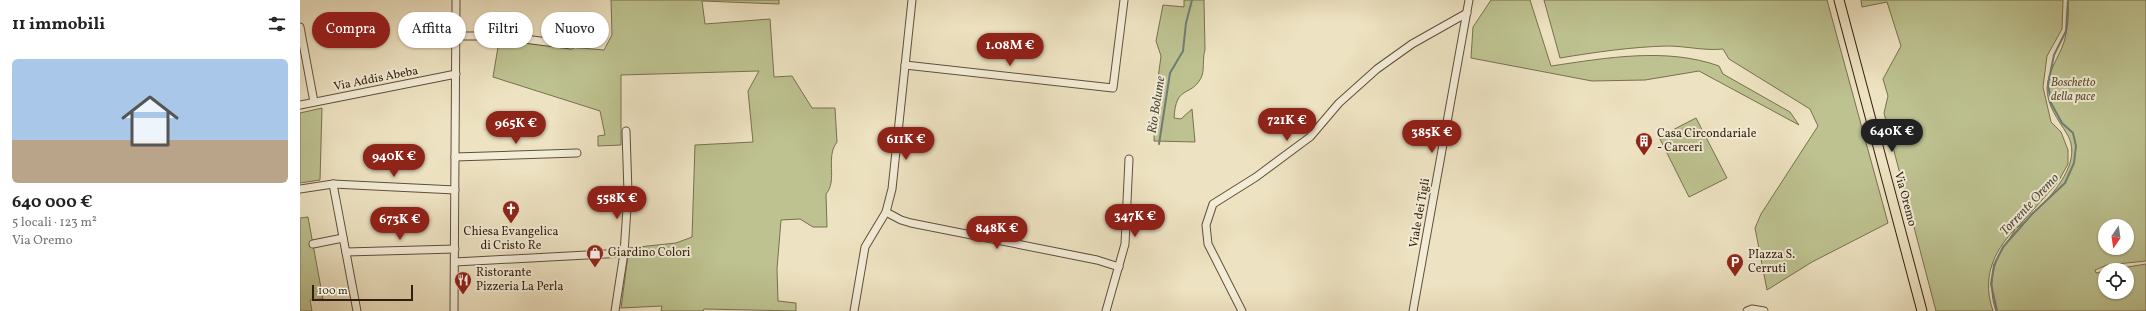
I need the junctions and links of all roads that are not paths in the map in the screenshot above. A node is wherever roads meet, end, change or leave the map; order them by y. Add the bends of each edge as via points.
1 (456, 0) edge
2 (912, 0) edge
3 (1124, 0) edge
4 (1469, 0) edge
5 (1839, 0) edge
6 (456, 12) edge
7 (1467, 13) junction
8 (300, 27) edge
9 (466, 36) edge
10 (541, 41) edge
11 (456, 48) edge
12 (905, 65) junction
13 (456, 74) junction
14 (314, 102) junction
15 (300, 105) edge
16 (626, 131) dead end
17 (577, 153) dead end
18 (455, 157) junction
19 (1129, 159) dead end
20 (333, 184) junction
21 (300, 189) edge
22 (455, 190) junction
23 (886, 212) junction
24 (343, 238) junction
25 (313, 244) dead end
26 (455, 250) junction
27 (346, 252) junction
28 (624, 254) junction
29 (454, 262) junction
30 (1119, 267) junction
31 (357, 311) edge
32 (454, 311) edge
33 (615, 311) edge
34 (854, 311) edge
35 (1106, 311) edge
36 (1242, 311) edge
37 (1413, 311) edge
38 (1747, 311) edge
39 (1764, 311) edge
40 (1922, 311) edge

1 - 6 street
2 - 12 street
3 - 12 street via 1113,88
4 - 7 street, Viale dei Tigli
5 - 40 main road, Via Oremo
7 - 36 street via 1412,44 1377,69 1339,103 1310,137 1256,177 1213,204 1206,225 1208,244
7 - 37 street, Viale dei Tigli
8 - 14 street
9 - 10 street via 501,36
11 - 13 street
12 - 23 street via 894,180
13 - 14 street, Via Addis Abeba
13 - 18 street
14 - 15 street, Via Addis Abeba
16 - 28 street via 628,193
17 - 18 street
18 - 22 street
19 - 30 street via 1125,244
20 - 21 street
20 - 22 street
20 - 24 street
22 - 26 street
23 - 30 street via 911,223 1097,260
23 - 34 street via 864,247
24 - 25 street
24 - 27 street
26 - 27 street
26 - 29 street
27 - 31 street
28 - 29 street
28 - 33 street
29 - 32 street
30 - 35 street
38 - 39 street

